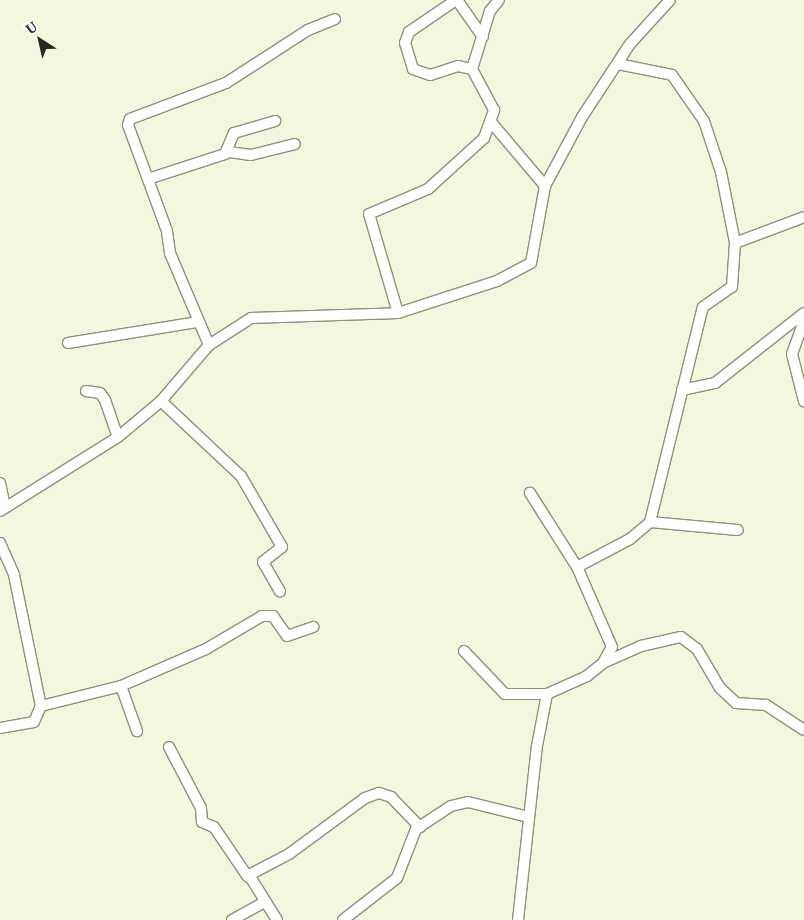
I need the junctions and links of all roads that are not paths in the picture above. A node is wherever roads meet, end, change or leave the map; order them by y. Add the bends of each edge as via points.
1 (456, 0) edge
2 (499, 0) edge
3 (670, 0) edge
4 (336, 19) dead end
5 (483, 37) junction
6 (618, 64) junction
7 (472, 69) junction
8 (275, 121) dead end
9 (492, 122) junction
10 (295, 144) dead end
11 (229, 152) junction
12 (148, 179) junction
13 (546, 186) junction
14 (804, 217) edge
15 (735, 243) junction
16 (804, 313) edge
17 (398, 314) junction
18 (804, 321) edge
19 (198, 322) junction
20 (68, 343) dead end
21 (209, 345) junction
22 (682, 390) junction
23 (86, 391) dead end
24 (160, 401) junction
25 (804, 401) edge
26 (118, 437) junction
27 (0, 483) edge
28 (530, 493) dead end
29 (2, 509) edge
30 (650, 522) junction
31 (738, 530) dead end
32 (0, 543) edge
33 (577, 567) junction
34 (280, 592) dead end
35 (313, 627) dead end
36 (464, 651) dead end
37 (603, 663) junction
38 (121, 686) junction
39 (547, 694) junction
40 (41, 706) junction
41 (0, 728) edge
42 (804, 730) edge
43 (137, 731) dead end
44 (169, 747) dead end
45 (529, 817) junction
46 (420, 827) junction
47 (248, 877) junction
48 (265, 902) junction
49 (232, 920) edge
50 (278, 920) edge
51 (343, 920) edge
52 (518, 920) edge

1 - 5 street
1 - 7 street via 413,28 406,43 418,74 430,75 458,66
2 - 5 street via 490,11
3 - 6 street via 641,29
4 - 12 street via 308,30 226,83 130,119 128,125
5 - 7 street
6 - 13 street via 582,116
6 - 15 street via 672,75 704,121 721,172
7 - 9 street via 494,103
8 - 11 street via 234,133
9 - 13 street
9 - 17 street via 475,148 428,189 370,214
10 - 11 street via 251,155
11 - 12 street
12 - 19 street
13 - 17 street via 531,263 497,281
14 - 15 street
15 - 22 street via 732,288 703,307
16 - 22 street via 715,384
17 - 21 street via 251,318
18 - 25 street via 792,354
19 - 20 street
19 - 21 street
21 - 24 street
22 - 30 street
23 - 26 street via 100,393 105,400
24 - 26 street
24 - 34 street via 241,476 282,547 263,562
26 - 29 street
27 - 29 street
28 - 33 street
30 - 31 street
30 - 33 street via 630,539
32 - 40 street via 14,575
33 - 37 street via 612,646
35 - 38 street via 287,636 273,616 262,616 206,649
36 - 39 street via 505,694
37 - 39 street via 580,680
37 - 42 street via 641,646 680,637 697,649 720,688 736,703 766,705
38 - 40 street
38 - 43 street
39 - 45 street
40 - 41 street via 34,722
44 - 47 street via 201,808 202,822 214,827
45 - 46 street via 460,802
45 - 52 street
46 - 47 street via 399,803 379,793
46 - 51 street via 408,840 397,878
47 - 48 street
48 - 49 street
48 - 50 street

